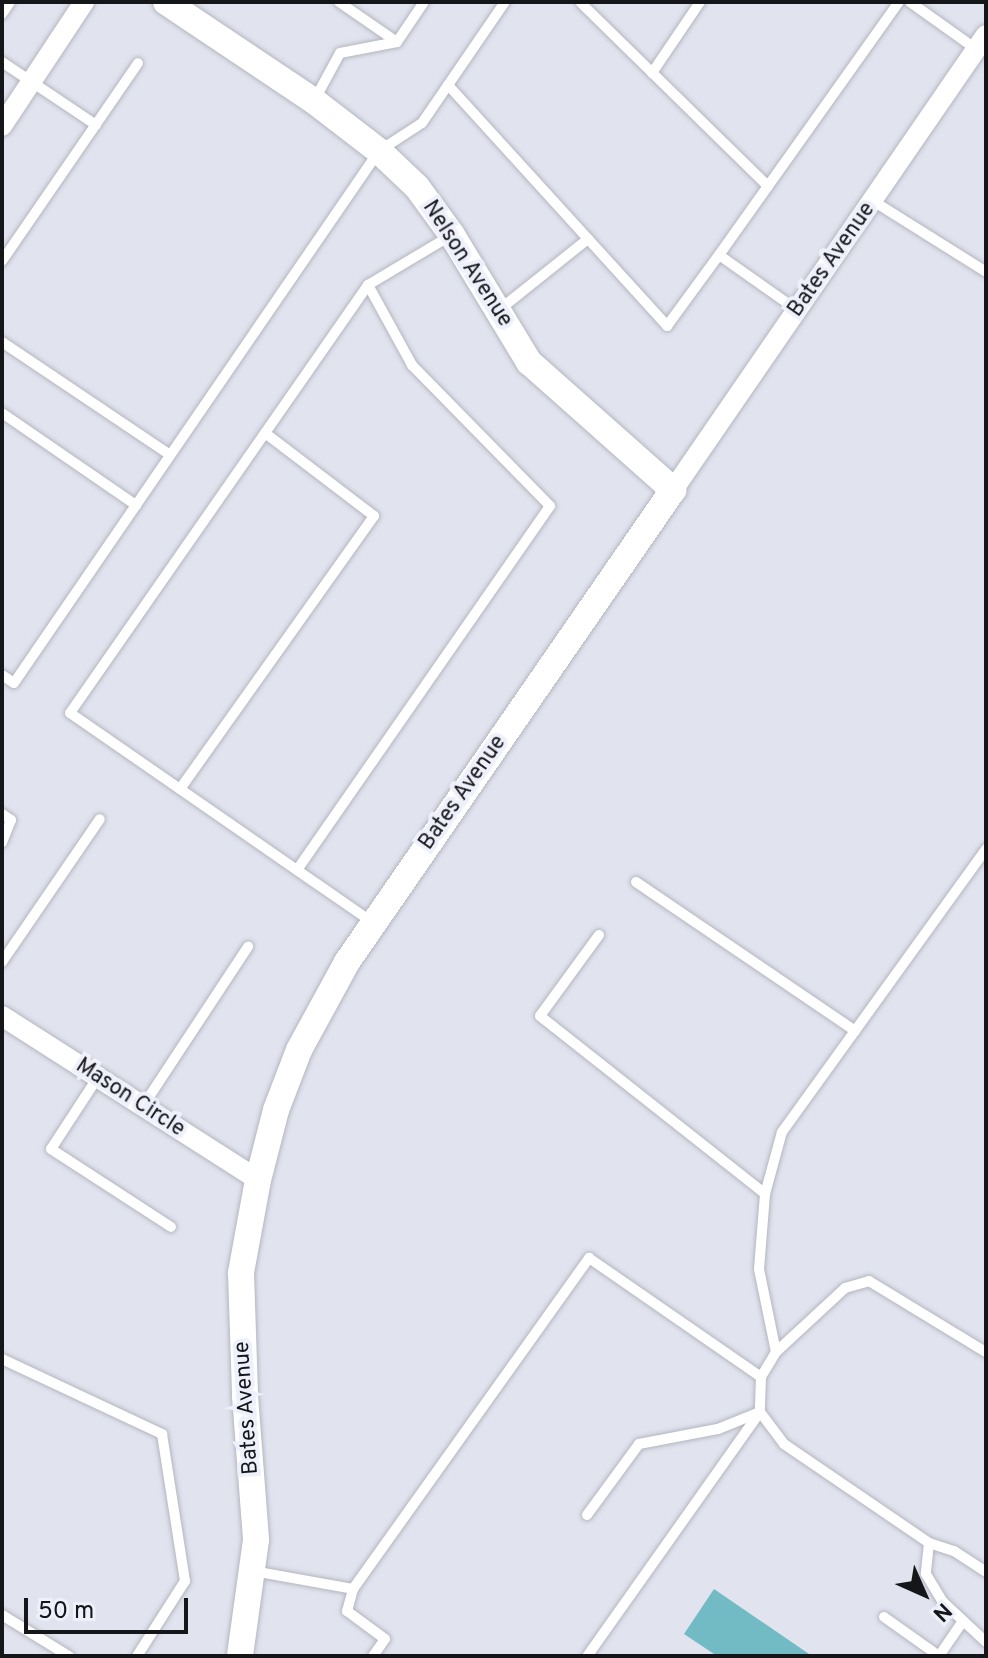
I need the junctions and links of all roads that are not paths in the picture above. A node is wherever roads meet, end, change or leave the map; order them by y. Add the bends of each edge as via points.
1 (10, 2) edge
2 (84, 2) edge
3 (166, 2) edge
4 (339, 2) edge
5 (424, 2) edge
6 (505, 2) edge
7 (700, 2) edge
8 (899, 2) edge
9 (910, 2) edge
10 (581, 3) edge
11 (2, 14) edge
12 (397, 42) junction
13 (981, 42) edge
14 (2, 62) edge
15 (138, 63) dead end
16 (652, 73) junction
17 (33, 81) junction
18 (448, 85) junction
19 (314, 101) junction
20 (96, 125) junction
21 (2, 126) edge
22 (379, 151) junction
23 (768, 186) junction
24 (873, 201) junction
25 (452, 235) junction
26 (588, 239) junction
27 (719, 255) junction
28 (2, 261) edge
29 (986, 272) edge
30 (368, 285) junction
31 (797, 310) junction
32 (498, 311) junction
33 (2, 342) edge
34 (2, 413) edge
35 (265, 433) junction
36 (170, 455) junction
37 (673, 490) junction
38 (136, 505) junction
39 (2, 675) edge
40 (180, 789) junction
41 (2, 814) edge
42 (100, 819) dead end
43 (2, 842) edge
44 (986, 849) edge
45 (297, 870) junction
46 (636, 882) dead end
47 (373, 923) junction
48 (599, 935) dead end
49 (248, 947) dead end
50 (2, 962) edge
51 (2, 1016) edge
52 (855, 1031) junction
53 (98, 1077) junction
54 (143, 1106) junction
55 (258, 1180) junction
56 (765, 1194) junction
57 (171, 1227) dead end
58 (776, 1352) junction
59 (986, 1352) edge
60 (2, 1359) edge
61 (761, 1377) junction
62 (760, 1412) junction
63 (587, 1515) dead end
64 (929, 1543) junction
65 (252, 1571) junction
66 (986, 1572) edge
67 (353, 1589) junction
68 (2, 1615) edge
69 (884, 1617) dead end
70 (963, 1621) junction
71 (986, 1642) edge
72 (69, 1656) edge
73 (137, 1656) edge
74 (240, 1656) edge
75 (373, 1656) edge
76 (587, 1656) edge

1 - 11 lane
2 - 17 street
3 - 19 street, Nelson Avenue
4 - 12 lane
5 - 12 lane
6 - 18 lane
7 - 16 lane
8 - 23 lane
9 - 13 lane
10 - 16 lane
12 - 19 lane via 340,53
13 - 24 street, Bates Avenue
14 - 17 lane
15 - 20 lane
16 - 23 lane
17 - 20 lane
17 - 21 street
18 - 22 lane via 422,123
18 - 26 lane
19 - 22 street, Nelson Avenue
20 - 28 lane
22 - 25 street, Nelson Avenue via 417,187
22 - 36 lane
23 - 27 lane
24 - 29 lane
24 - 31 street, Bates Avenue
25 - 30 lane
25 - 32 street, Nelson Avenue
26 - 27 lane via 667,326
26 - 32 lane
27 - 31 lane
30 - 35 lane
30 - 45 lane via 412,365 550,506
31 - 37 street, Bates Avenue
32 - 37 street, Nelson Avenue via 529,362
33 - 36 lane
34 - 38 lane
35 - 40 lane via 374,516
35 - 40 lane via 70,713
36 - 38 lane
37 - 47 street, Bates Avenue
38 - 39 lane via 14,683
40 - 45 lane
41 - 43 lane via 11,820
42 - 50 lane
44 - 52 lane
45 - 47 lane
46 - 52 lane
47 - 55 street, Bates Avenue via 299,1050
48 - 56 lane via 540,1016
49 - 54 lane
51 - 53 street, Mason Circle
52 - 56 lane via 782,1132
53 - 54 street, Mason Circle
53 - 57 lane via 51,1149
54 - 55 street, Mason Circle
55 - 65 street, Bates Avenue via 241,1273 256,1540
56 - 58 lane via 759,1269
58 - 59 lane via 845,1288 869,1281
58 - 61 lane
60 - 73 lane via 162,1434 185,1581
61 - 62 lane
61 - 67 lane via 589,1258
62 - 63 lane via 718,1429 639,1444
62 - 64 lane via 784,1444
62 - 76 lane
64 - 66 lane via 954,1551
64 - 70 lane via 926,1574 942,1601
65 - 67 lane
65 - 74 street, Bates Avenue
67 - 75 lane via 347,1611 385,1639
68 - 72 lane
69 - 70 lane via 939,1656
70 - 71 lane

